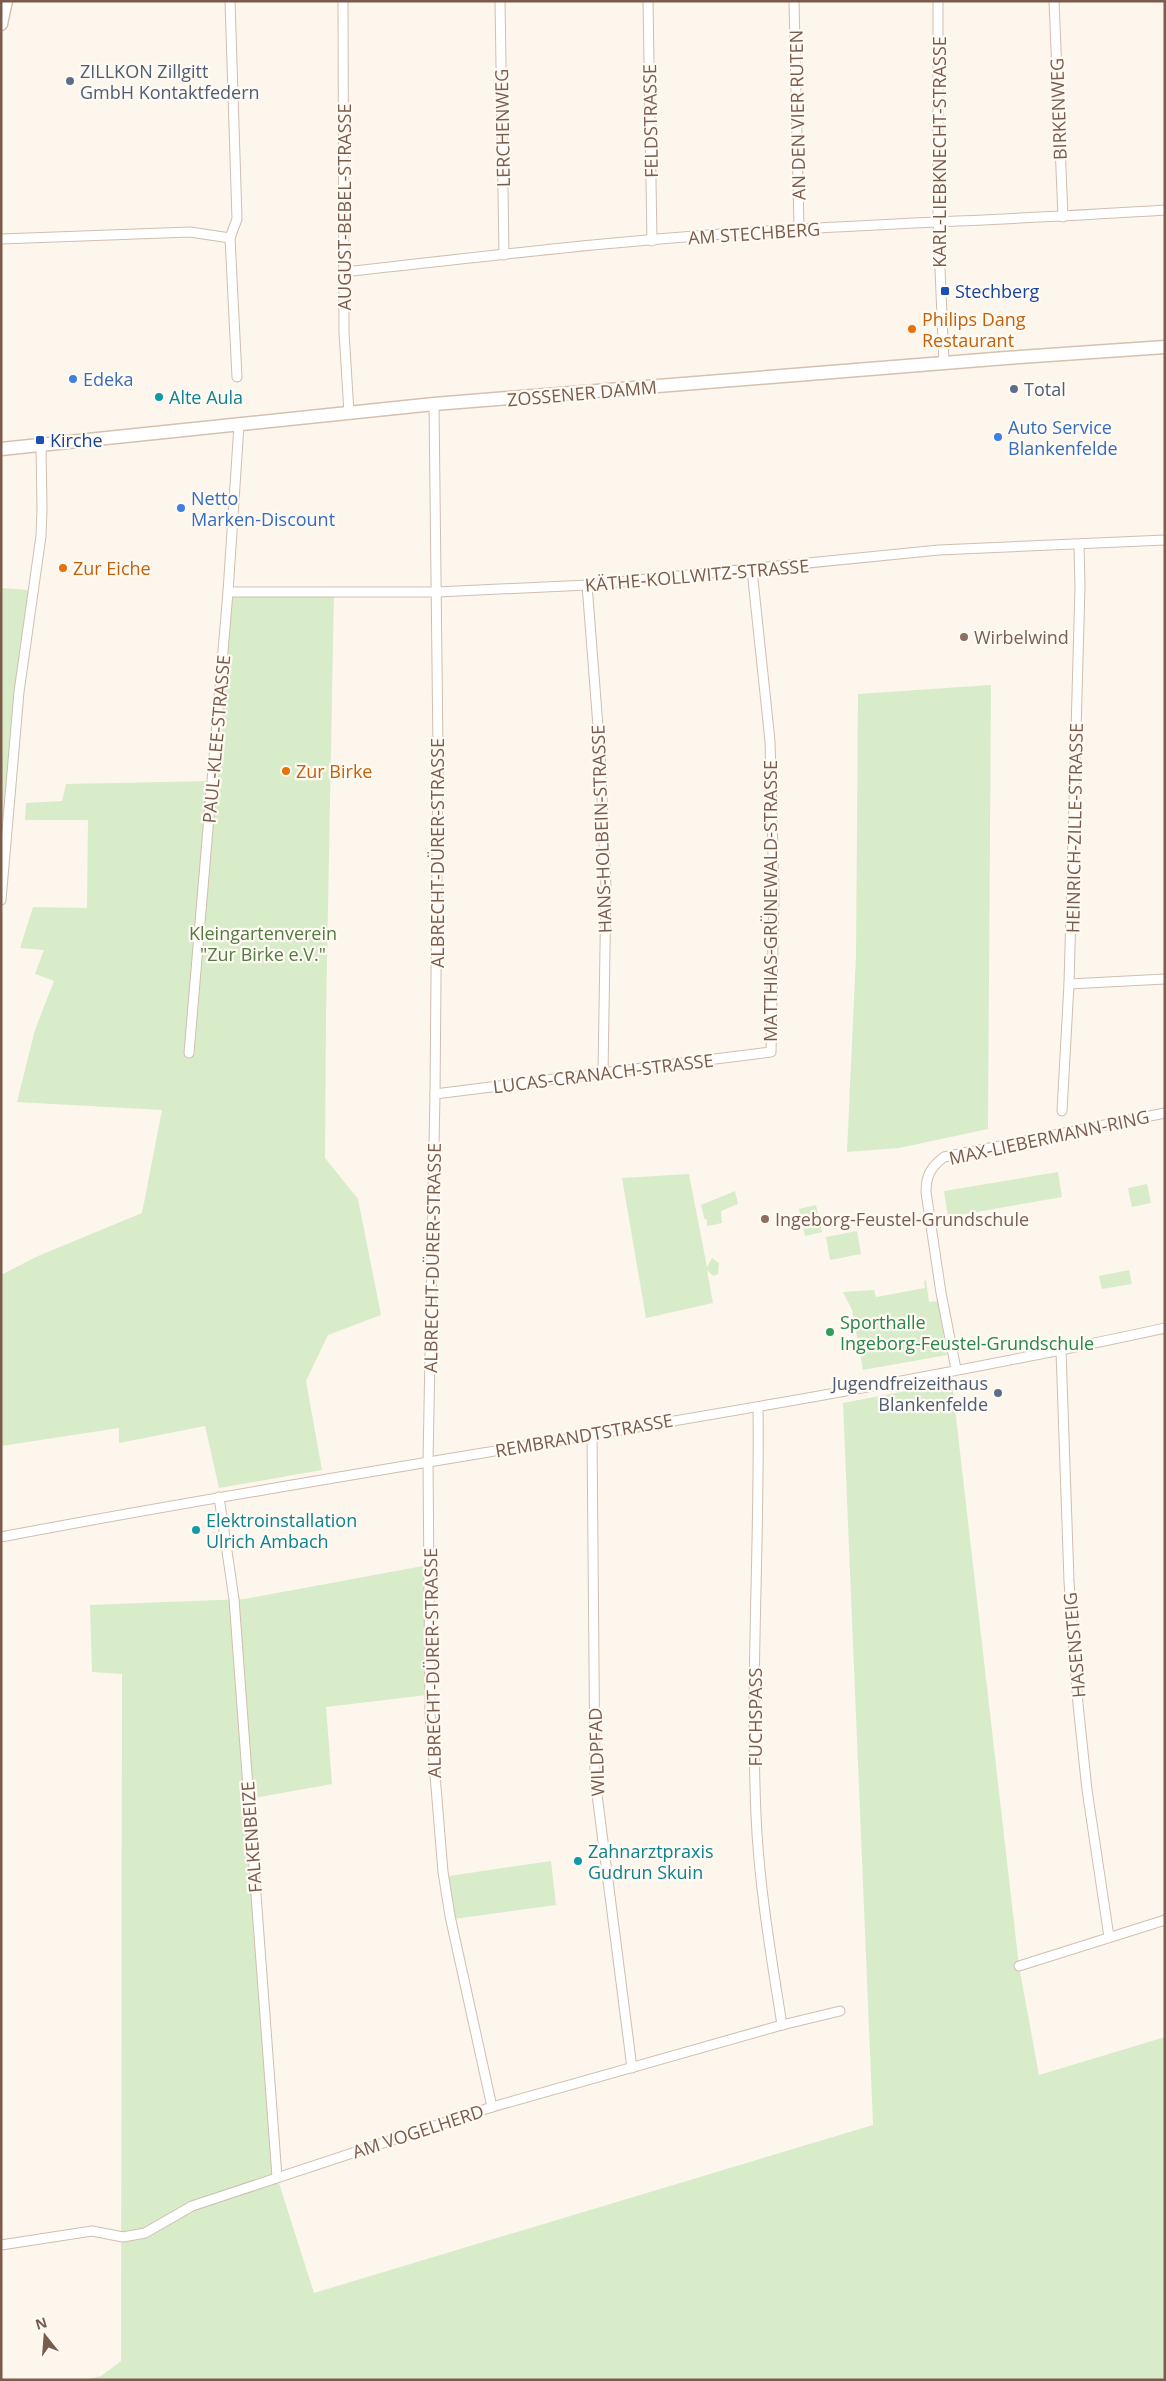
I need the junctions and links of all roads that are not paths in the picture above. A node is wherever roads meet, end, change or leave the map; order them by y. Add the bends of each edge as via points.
1 (6, 1) edge
2 (230, 1) edge
3 (343, 1) edge
4 (500, 1) edge
5 (648, 1) edge
6 (794, 1) edge
7 (938, 1) edge
8 (1054, 1) edge
9 (1, 24) edge
10 (1165, 210) edge
11 (1063, 217) junction
12 (938, 222) junction
13 (799, 229) junction
14 (230, 238) junction
15 (1, 239) edge
16 (652, 241) junction
17 (504, 254) junction
18 (344, 272) junction
19 (1165, 347) edge
20 (944, 363) junction
21 (237, 377) dead end
22 (434, 404) junction
23 (349, 414) junction
24 (239, 425) junction
25 (41, 446) junction
26 (1, 450) edge
27 (1165, 540) edge
28 (1079, 545) junction
29 (752, 570) junction
30 (587, 585) junction
31 (228, 592) junction
32 (437, 592) junction
33 (4, 864) edge
34 (1, 900) edge
35 (1165, 979) edge
36 (1069, 984) junction
37 (771, 1052) joint
38 (189, 1053) dead end
39 (603, 1073) junction
40 (435, 1094) junction
41 (1062, 1111) dead end
42 (1165, 1113) edge
43 (1165, 1328) edge
44 (1061, 1351) junction
45 (956, 1369) junction
46 (758, 1407) junction
47 (592, 1434) junction
48 (428, 1461) junction
49 (219, 1497) junction
50 (1, 1537) edge
51 (1165, 1920) edge
52 (1110, 1937) junction
53 (1019, 1966) dead end
54 (840, 2011) dead end
55 (782, 2025) junction
56 (632, 2068) junction
57 (492, 2107) junction
58 (277, 2177) junction
59 (1, 2245) edge

1 - 9 main road
2 - 14 street via 236,219
3 - 18 street, AUGUST-BEBEL-STRASSE
4 - 17 street, LERCHENWEG
5 - 16 street, FELDSTRASSE
6 - 13 street, AN DEN VIER RUTEN
7 - 12 street, KARL-LIEBKNECHT-STRASSE
8 - 11 street, BIRKENWEG
10 - 11 street, AM STECHBERG
11 - 12 street, AM STECHBERG
12 - 13 street, AM STECHBERG
12 - 20 street, KARL-LIEBKNECHT-STRASSE
13 - 16 street, AM STECHBERG
14 - 15 street via 190,232
14 - 21 street
16 - 17 street, AM STECHBERG
17 - 18 street, AM STECHBERG
18 - 23 street, AUGUST-BEBEL-STRASSE via 345,377
19 - 20 main road, ZOSSENER DAMM
20 - 22 main road, ZOSSENER DAMM
22 - 23 main road, ZOSSENER DAMM
22 - 32 street, ALBRECHT-DÜRER-STRASSE
23 - 24 main road, ZOSSENER DAMM
24 - 25 main road, ZOSSENER DAMM
24 - 31 street, PAUL-KLEE-STRASSE
25 - 26 main road, ZOSSENER DAMM
25 - 33 street via 40,536 19,692
27 - 28 street, KÄTHE-KOLLWITZ-STRASSE
28 - 29 street, KÄTHE-KOLLWITZ-STRASSE via 940,550
28 - 36 street, HEINRICH-ZILLE-STRASSE
29 - 30 street, KÄTHE-KOLLWITZ-STRASSE
29 - 37 street, MATTHIAS-GRÜNEWALD-STRASSE via 770,741 774,892
30 - 32 street, KÄTHE-KOLLWITZ-STRASSE
30 - 39 street, HANS-HOLBEIN-STRASSE via 606,887
31 - 32 street, KÄTHE-KOLLWITZ-STRASSE
31 - 38 street, PAUL-KLEE-STRASSE
32 - 40 street, ALBRECHT-DÜRER-STRASSE
33 - 34 street
35 - 36 street
36 - 41 street, HEINRICH-ZILLE-STRASSE
37 - 39 street, LUCAS-CRANACH-STRASSE
39 - 40 street, LUCAS-CRANACH-STRASSE
40 - 48 street, ALBRECHT-DÜRER-STRASSE
42 - 45 street, MAX-LIEBERMANN-RING via 944,1156 933,1166 926,1179 926,1192
43 - 44 street, REMBRANDTSTRASSE
44 - 45 street, REMBRANDTSTRASSE
44 - 52 street, HASENSTEIG via 1069,1581 1078,1704 1086,1790
45 - 46 street, REMBRANDTSTRASSE
46 - 47 street, REMBRANDTSTRASSE
46 - 55 street, FUCHSPASS via 756,1816 763,1906
47 - 48 street, REMBRANDTSTRASSE
47 - 56 street, WILDPFAD via 595,1779
48 - 49 street, REMBRANDTSTRASSE
48 - 57 street, ALBRECHT-DÜRER-STRASSE via 430,1714 438,1823 450,1916
49 - 50 street, REMBRANDTSTRASSE
49 - 58 street, FALKENBEIZE via 234,1600
51 - 52 street
52 - 53 street
54 - 55 street, AM VOGELHERD
55 - 56 street, AM VOGELHERD
56 - 57 street, AM VOGELHERD
57 - 58 street, AM VOGELHERD
58 - 59 street, AM VOGELHERD via 192,2206 145,2233 123,2237 92,2231

